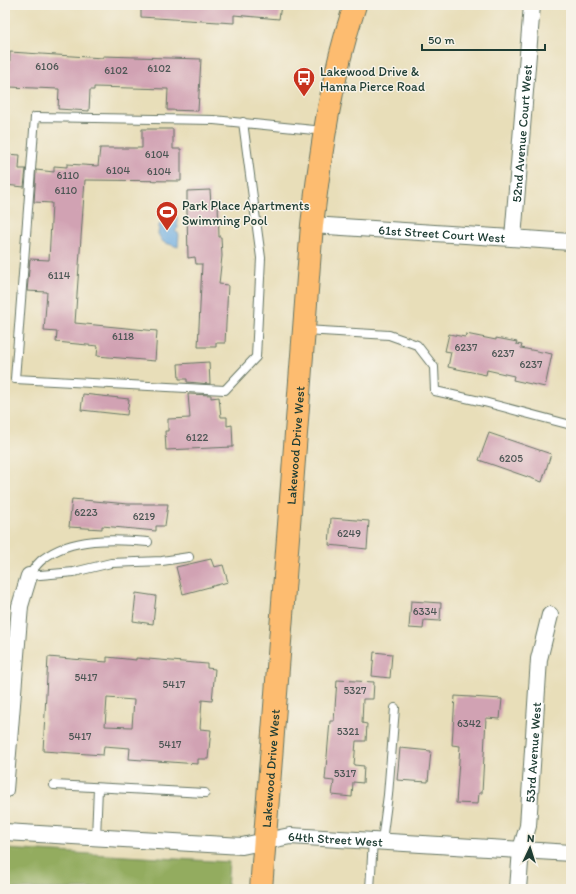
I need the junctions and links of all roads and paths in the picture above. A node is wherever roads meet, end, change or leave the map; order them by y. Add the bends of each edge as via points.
1 (355, 5) edge
2 (532, 5) edge
3 (243, 122) junction
4 (324, 131) junction
5 (312, 225) junction
6 (513, 238) junction
7 (571, 242) edge
8 (305, 330) junction
9 (571, 424) edge
10 (148, 542) dead end
11 (189, 557) dead end
12 (29, 576) junction
13 (550, 615) dead end
14 (395, 708) dead end
15 (54, 786) dead end
16 (98, 788) junction
17 (5, 790) edge
18 (205, 793) dead end
19 (5, 832) edge
20 (96, 837) junction
21 (264, 840) junction
22 (378, 841) junction
23 (521, 849) junction
24 (571, 853) edge
25 (261, 889) edge
26 (370, 889) edge
27 (518, 889) edge

1 - 4 main road, Lakewood Drive West via 333,84
2 - 6 street, 52nd Avenue Court West
3 - 3 lane via 35,117 15,379 225,390 256,357 261,258
3 - 4 lane
4 - 5 main road, Lakewood Drive West
5 - 6 street, 61st Street Court West
5 - 8 main road, Lakewood Drive West
6 - 7 street, 61st Street Court West
8 - 9 lane via 389,335 417,345 434,367 435,392
8 - 21 main road, Lakewood Drive West
10 - 12 lane via 110,540 88,542 61,549 42,559
11 - 12 lane via 111,563 74,572
12 - 17 street via 20,606
13 - 23 street, 53rd Avenue West via 539,659 528,826
14 - 22 lane via 388,795
15 - 16 lane
16 - 18 lane
16 - 20 lane
19 - 20 street, 64th Street West
20 - 21 street, 64th Street West via 242,846
21 - 22 street, 64th Street West via 290,836
21 - 25 main road, Lakewood Drive West
22 - 23 street, 64th Street West
22 - 26 lane
23 - 24 street, 64th Street West
23 - 27 street, 53rd Avenue West

